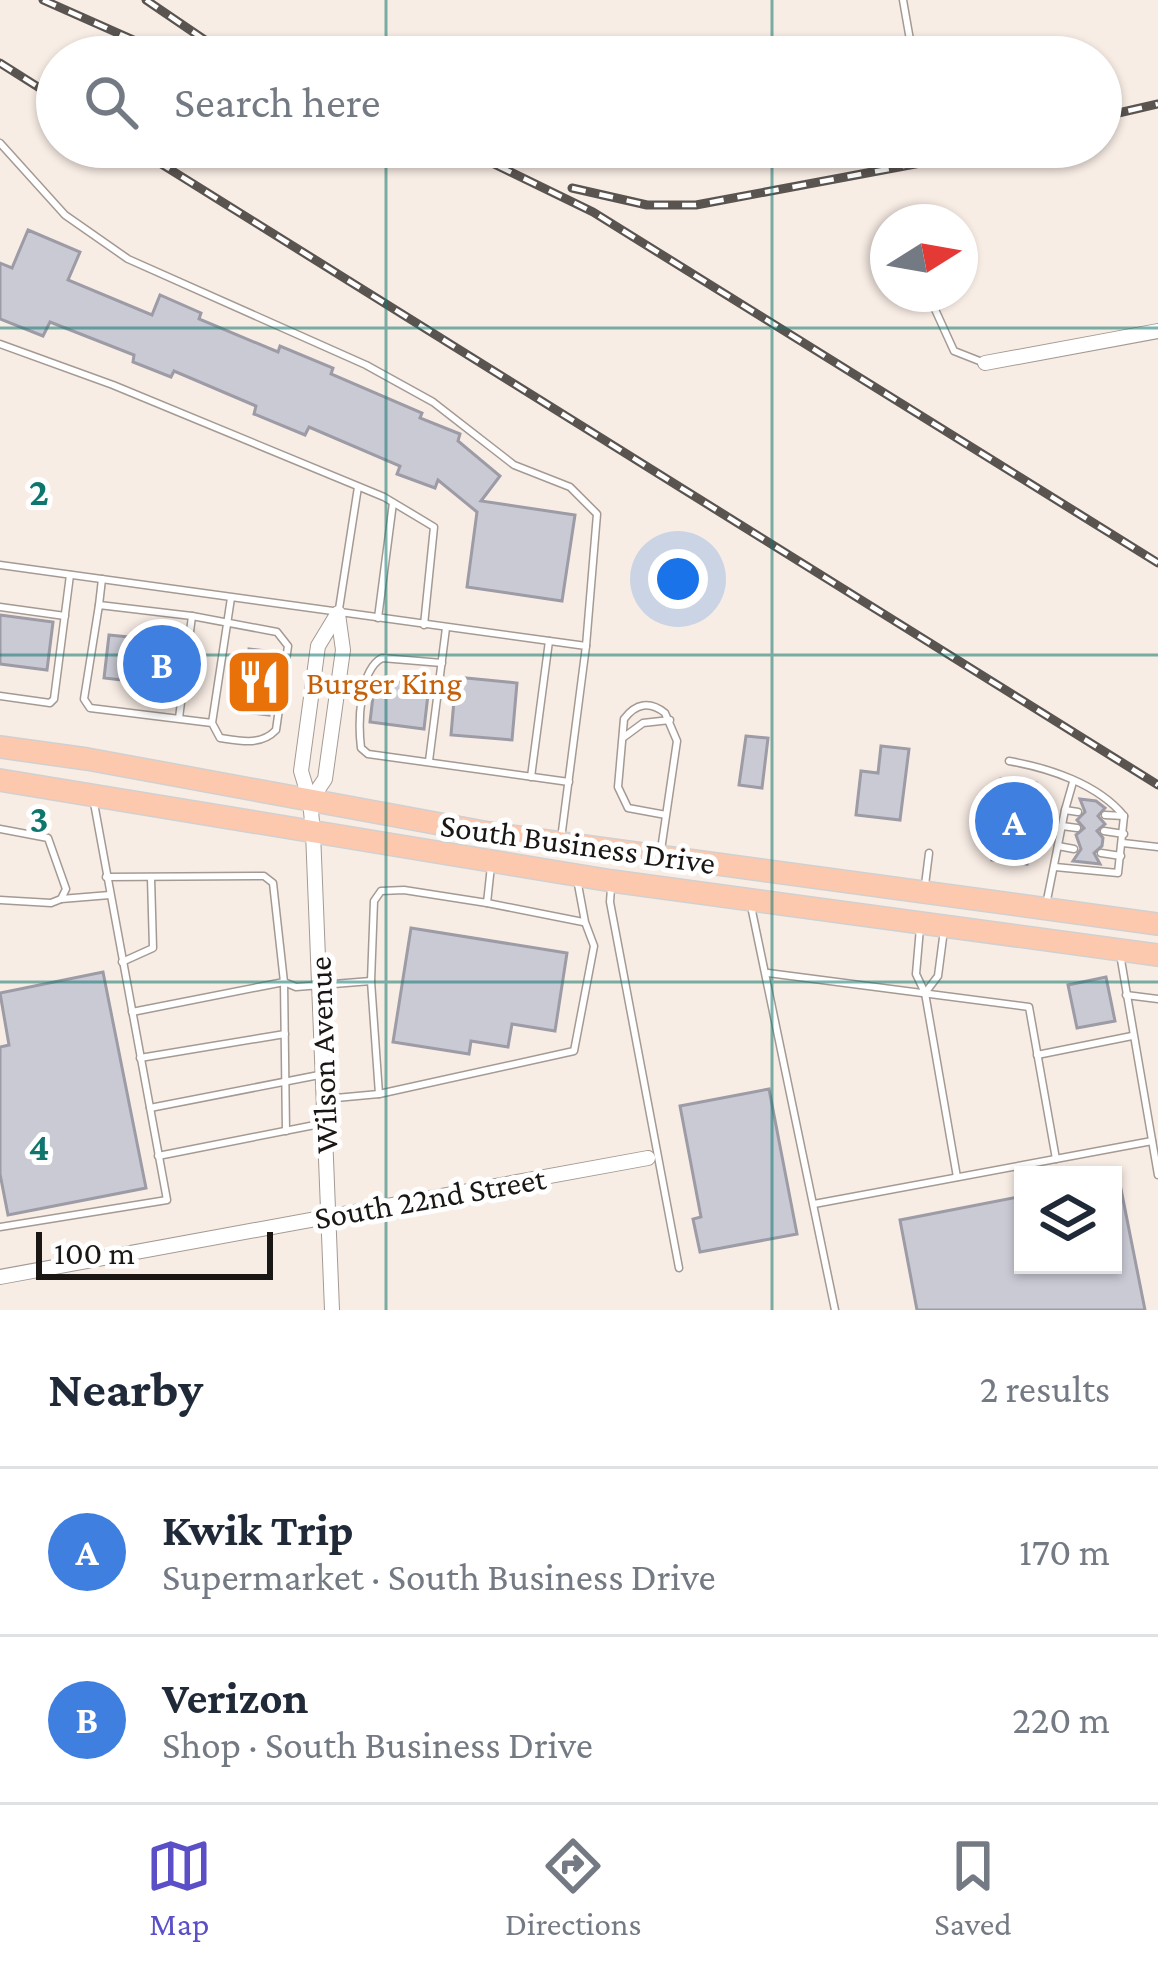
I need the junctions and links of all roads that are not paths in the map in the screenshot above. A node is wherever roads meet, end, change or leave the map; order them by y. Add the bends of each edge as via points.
1 (903, 0) edge
2 (909, 36) edge
3 (0, 143) edge
4 (936, 312) edge
5 (1158, 332) edge
6 (0, 344) edge
7 (985, 363) joint
8 (358, 487) junction
9 (393, 502) junction
10 (0, 565) edge
11 (70, 575) junction
12 (102, 580) junction
13 (232, 598) junction
14 (99, 605) junction
15 (0, 607) edge
16 (338, 613) junction
17 (65, 616) junction
18 (192, 616) junction
19 (378, 619) junction
20 (228, 623) junction
21 (424, 625) junction
22 (446, 628) junction
23 (549, 641) junction
24 (586, 646) junction
25 (442, 663) junction
26 (0, 696) edge
27 (179, 718) junction
28 (670, 720) junction
29 (212, 723) junction
30 (622, 738) junction
31 (0, 747) edge
32 (1009, 761) dead end
33 (429, 763) junction
34 (531, 777) junction
35 (0, 780) edge
36 (569, 782) junction
37 (1073, 782) junction
38 (94, 794) junction
39 (310, 801) junction
40 (1065, 810) junction
41 (1078, 812) dead end
42 (666, 815) junction
43 (1106, 815) dead end
44 (1124, 816) junction
45 (1062, 826) junction
46 (1077, 828) dead end
47 (0, 829) edge
48 (1104, 831) dead end
49 (313, 832) junction
50 (1124, 839) junction
51 (560, 843) junction
52 (1058, 846) junction
53 (1158, 847) edge
54 (1074, 849) dead end
55 (929, 853) dead end
56 (1101, 853) dead end
57 (661, 855) junction
58 (1121, 856) junction
59 (491, 862) junction
60 (747, 866) junction
61 (1054, 866) junction
62 (577, 875) junction
63 (151, 876) junction
64 (106, 877) junction
65 (612, 881) junction
66 (925, 891) junction
67 (110, 896) junction
68 (62, 899) junction
69 (750, 899) junction
70 (0, 900) edge
71 (487, 903) junction
72 (1046, 908) junction
73 (585, 922) junction
74 (921, 923) junction
75 (1158, 924) edge
76 (945, 926) junction
77 (1121, 950) junction
78 (1158, 955) edge
79 (122, 962) junction
80 (768, 973) junction
81 (370, 981) junction
82 (284, 982) junction
83 (319, 985) junction
84 (925, 993) junction
85 (1125, 995) junction
86 (1158, 999) edge
87 (131, 1012) junction
88 (285, 1034) junction
89 (1132, 1036) junction
90 (1037, 1055) junction
91 (140, 1058) junction
92 (323, 1075) junction
93 (285, 1082) junction
94 (379, 1094) junction
95 (324, 1099) junction
96 (150, 1108) junction
97 (325, 1123) junction
98 (286, 1131) junction
99 (1152, 1141) junction
100 (158, 1156) junction
101 (648, 1158) dead end
102 (1056, 1159) junction
103 (1158, 1175) edge
104 (957, 1178) junction
105 (814, 1204) junction
106 (328, 1216) junction
107 (0, 1227) edge
108 (679, 1268) dead end
109 (0, 1277) edge
110 (332, 1310) edge
111 (835, 1310) edge

1 - 2 lane
3 - 24 lane via 65,215 128,259 366,365 433,402 514,465 570,487 597,514
4 - 7 lane via 954,351
5 - 7 street
6 - 8 lane
8 - 9 lane
8 - 16 lane
9 - 19 lane
9 - 21 lane via 434,526
10 - 11 lane
11 - 12 lane
11 - 17 lane
12 - 13 lane
12 - 14 lane
13 - 16 lane
13 - 20 lane
14 - 18 lane
14 - 27 lane via 86,705
15 - 17 lane
16 - 19 lane
16 - 39 street, Wilson Avenue via 343,650 326,779
16 - 39 street, Wilson Avenue via 318,646 301,771
17 - 26 lane via 54,699
18 - 20 lane
18 - 27 lane
19 - 21 lane
20 - 29 lane
20 - 29 lane via 287,640 276,730 253,742 220,738
21 - 22 lane
22 - 23 lane
22 - 25 lane
23 - 24 lane
23 - 34 lane
24 - 36 lane
25 - 33 lane
25 - 33 lane via 382,658 368,667 364,695 359,739 368,754
27 - 29 lane
28 - 30 lane via 643,723
28 - 30 lane via 658,707 637,706 624,718
28 - 42 lane via 677,741
30 - 42 lane via 621,800
31 - 39 main road, South Business Drive
32 - 37 lane
33 - 34 lane
34 - 36 lane
35 - 38 main road, South Business Drive
36 - 51 lane
37 - 40 lane
37 - 44 lane via 1110,799
38 - 49 main road, South Business Drive
38 - 64 lane
39 - 49 street, Wilson Avenue
39 - 51 main road, South Business Drive
40 - 41 lane
40 - 45 lane
42 - 57 lane
43 - 44 lane
44 - 50 lane
45 - 46 lane
45 - 52 lane
47 - 68 lane via 48,838 66,889
48 - 50 lane
49 - 59 main road, South Business Drive
49 - 83 street, Wilson Avenue
50 - 53 lane
50 - 58 lane
51 - 57 main road, South Business Drive
52 - 54 lane
52 - 61 lane
55 - 66 lane
56 - 58 lane
57 - 60 main road, South Business Drive
58 - 61 lane via 1118,873
59 - 62 main road, South Business Drive
59 - 71 lane
60 - 66 main road, South Business Drive
60 - 69 lane
61 - 72 lane
62 - 65 main road, South Business Drive
62 - 73 lane
63 - 64 lane
63 - 79 lane via 153,948
63 - 82 lane via 264,876 273,883
64 - 67 lane
65 - 69 main road, South Business Drive
65 - 108 lane
66 - 72 main road, South Business Drive
66 - 74 lane
67 - 68 lane
67 - 79 lane
68 - 70 lane
69 - 74 main road, South Business Drive
69 - 80 lane
71 - 73 lane
71 - 81 lane via 381,891
72 - 75 main road, South Business Drive
73 - 94 lane via 594,946 574,1051
74 - 76 main road, South Business Drive
74 - 84 lane via 916,970
76 - 77 main road, South Business Drive
76 - 84 lane via 939,974
77 - 78 main road, South Business Drive
77 - 85 lane
79 - 87 lane
80 - 84 lane
80 - 105 lane
81 - 83 lane
81 - 94 lane
82 - 83 lane
82 - 87 lane
82 - 88 lane
83 - 92 street, Wilson Avenue
84 - 90 lane via 1029,1007
84 - 104 lane
85 - 86 lane
85 - 89 lane
87 - 91 lane
88 - 91 lane
88 - 93 lane
89 - 90 lane
89 - 99 lane
90 - 102 lane
91 - 96 lane
92 - 93 lane
92 - 95 street, Wilson Avenue
93 - 96 lane
93 - 98 lane
94 - 95 lane
95 - 97 street, Wilson Avenue
96 - 100 lane
97 - 98 lane
97 - 106 street, Wilson Avenue
98 - 100 lane
99 - 102 lane
99 - 103 lane
100 - 107 lane via 167,1200
101 - 106 street, South 22nd Street
102 - 104 lane
104 - 105 lane
105 - 111 lane
106 - 109 street, South 22nd Street
106 - 110 street, Wilson Avenue

